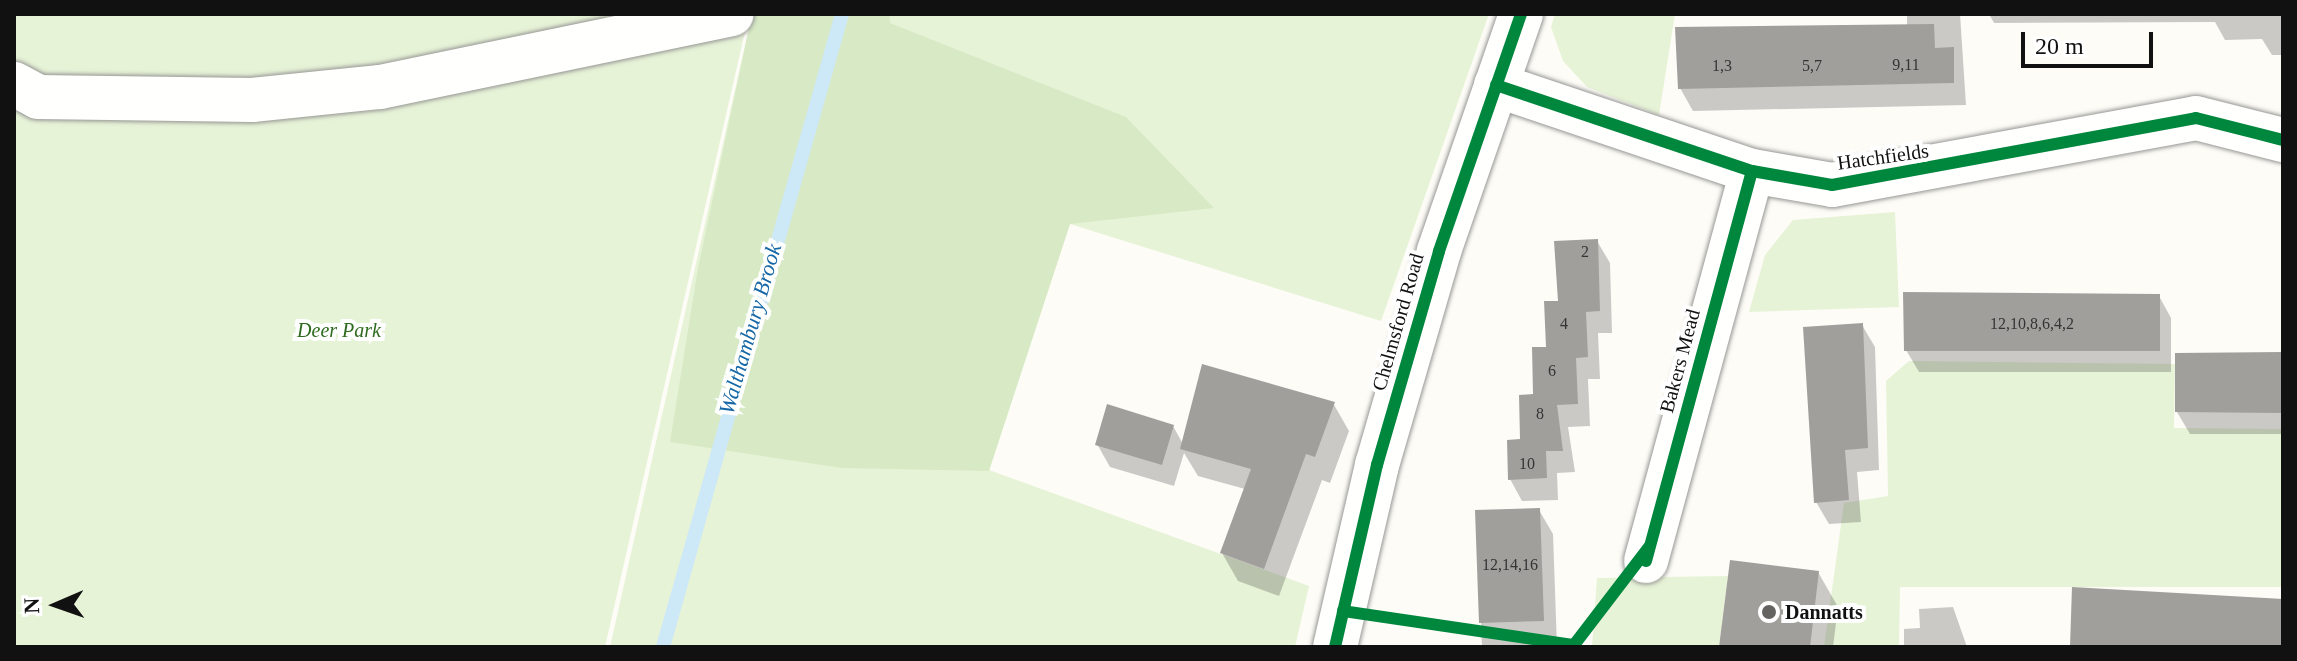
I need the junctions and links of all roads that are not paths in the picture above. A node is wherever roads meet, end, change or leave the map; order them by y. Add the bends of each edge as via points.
1 (731, 14) edge
2 (1521, 14) edge
3 (14, 84) edge
4 (1496, 85) junction
5 (2283, 140) edge
6 (1752, 171) junction
7 (1646, 561) dead end
8 (1335, 647) edge

1 - 3 street via 380,87 252,100 38,97
2 - 4 street, Chelmsford Road
4 - 6 street, Hatchfields
4 - 8 street, Chelmsford Road via 1377,465
5 - 6 street, Hatchfields via 2196,118 1832,185
6 - 7 street, Bakers Mead

